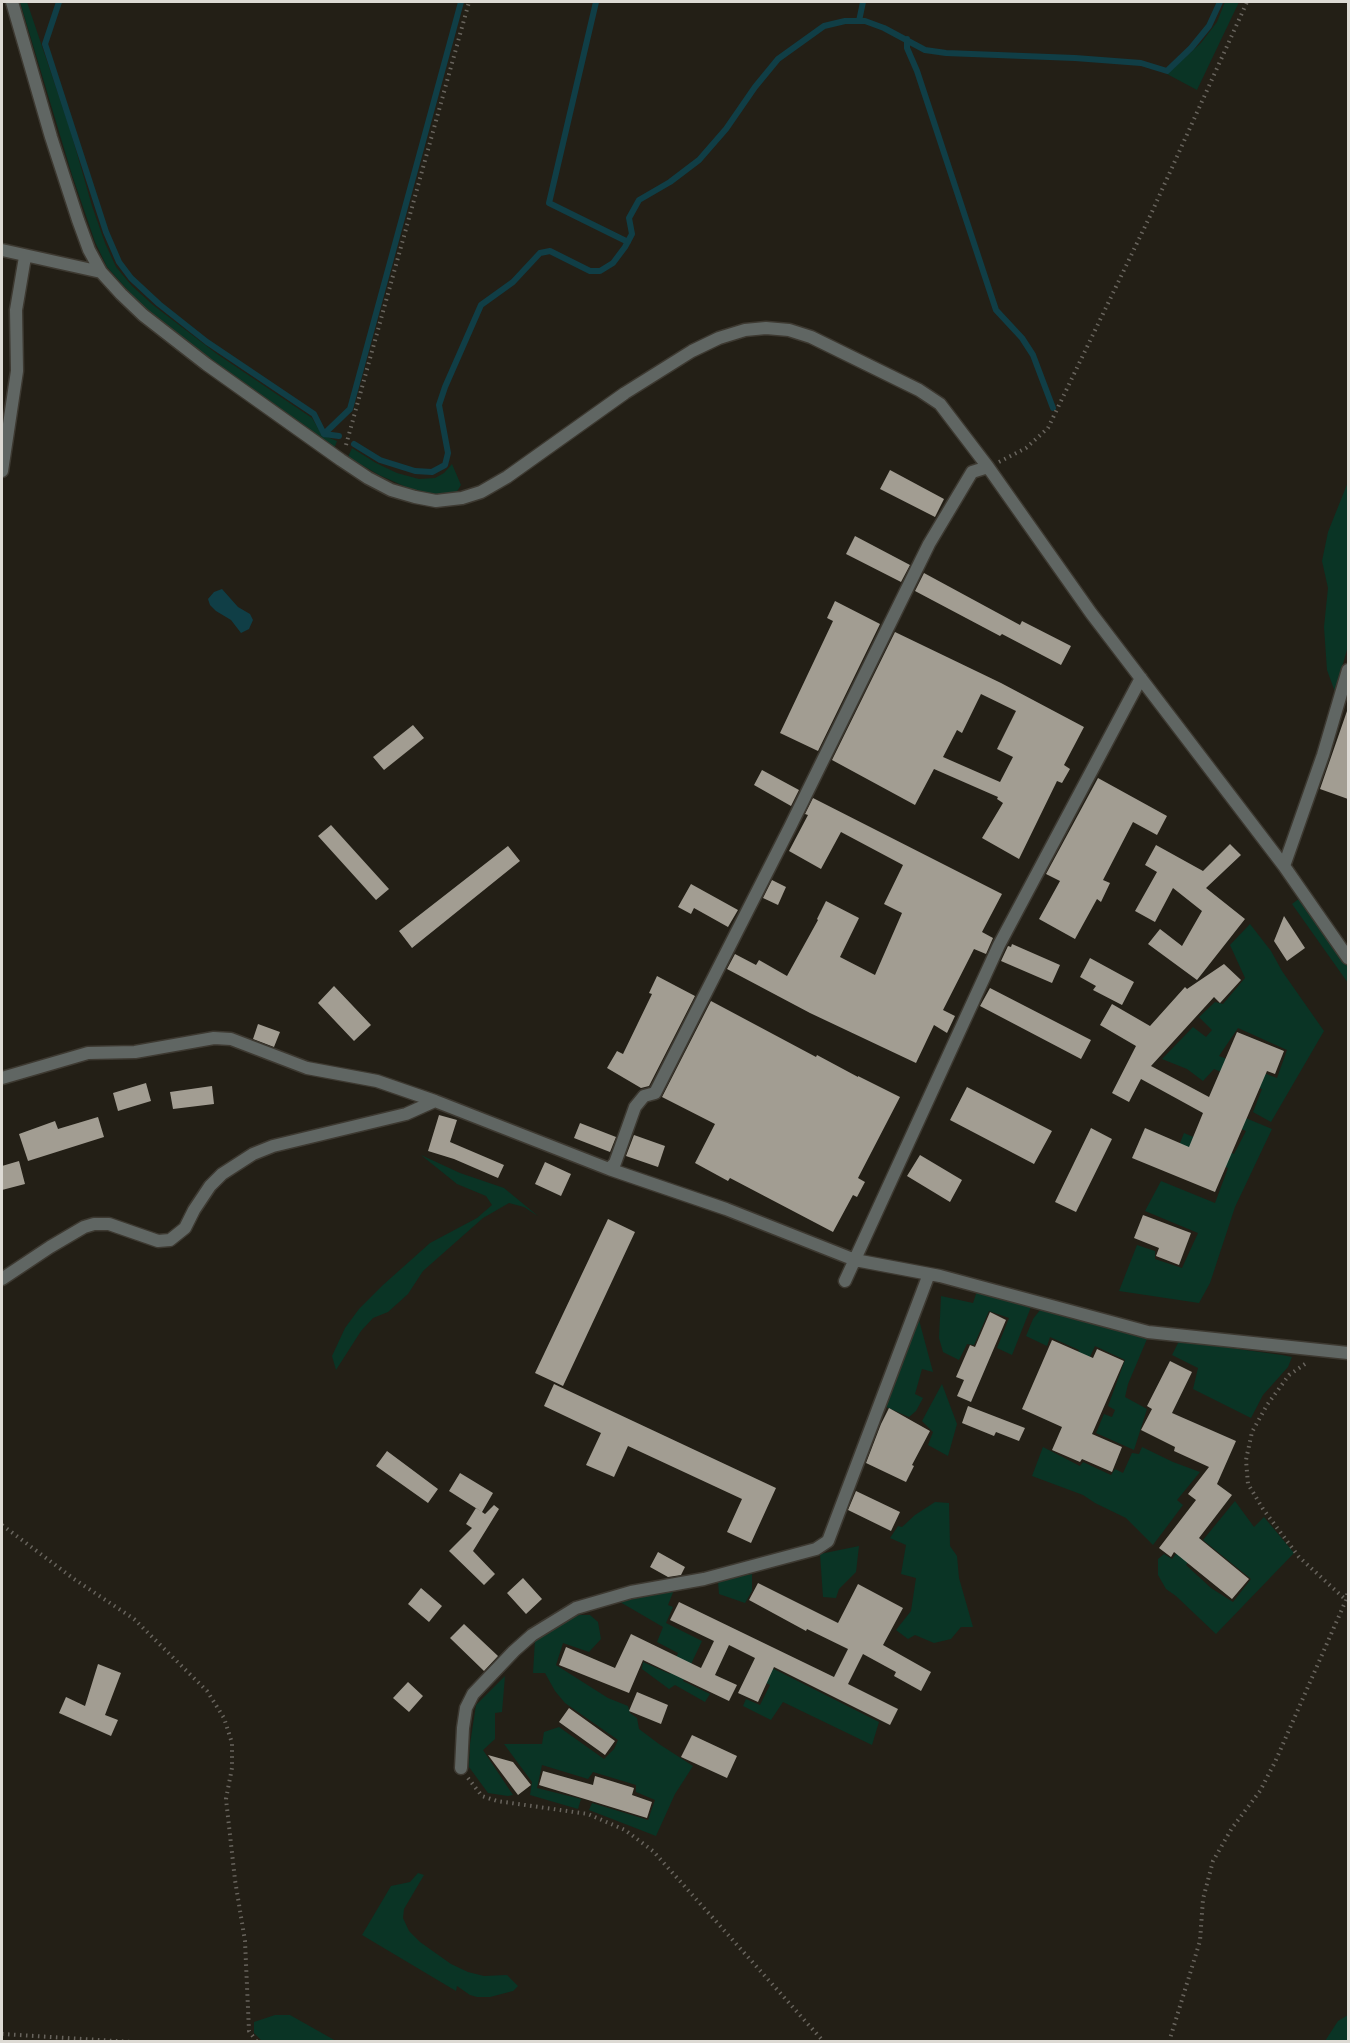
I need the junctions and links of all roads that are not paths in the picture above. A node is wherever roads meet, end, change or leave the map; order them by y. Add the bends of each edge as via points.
1 (12, 2) edge
2 (2, 250) edge
3 (25, 257) junction
4 (101, 272) junction
5 (988, 467) junction
6 (2, 471) edge
7 (1348, 670) edge
8 (1141, 678) junction
9 (1284, 866) junction
10 (1348, 958) edge
11 (2, 1078) edge
12 (435, 1101) junction
13 (609, 1169) junction
14 (855, 1260) junction
15 (929, 1274) junction
16 (2, 1279) edge
17 (845, 1281) dead end
18 (1348, 1353) edge
19 (461, 1768) road end

1 - 4 street via 74,210
2 - 3 street
3 - 4 street
3 - 6 street via 16,310 17,371
4 - 5 street via 143,315 206,364 368,478 407,495 436,501 481,492 692,351 719,338 765,328 811,337 919,390 940,404
5 - 8 street
5 - 13 street via 972,472 929,544 656,1093 644,1096 635,1107 615,1163
7 - 9 street
8 - 9 street
8 - 14 street via 999,945
9 - 10 street
11 - 12 street via 88,1053 135,1052 214,1038 231,1039 307,1068 377,1081
12 - 13 street
12 - 16 street via 406,1114 252,1154 210,1186 185,1228 170,1240 158,1241 109,1224 94,1224
13 - 14 street via 726,1209
14 - 15 street
14 - 17 street
15 - 18 street via 1148,1332
15 - 19 street via 828,1541 816,1549 704,1579 631,1592 576,1608 532,1635 473,1694 462,1728

